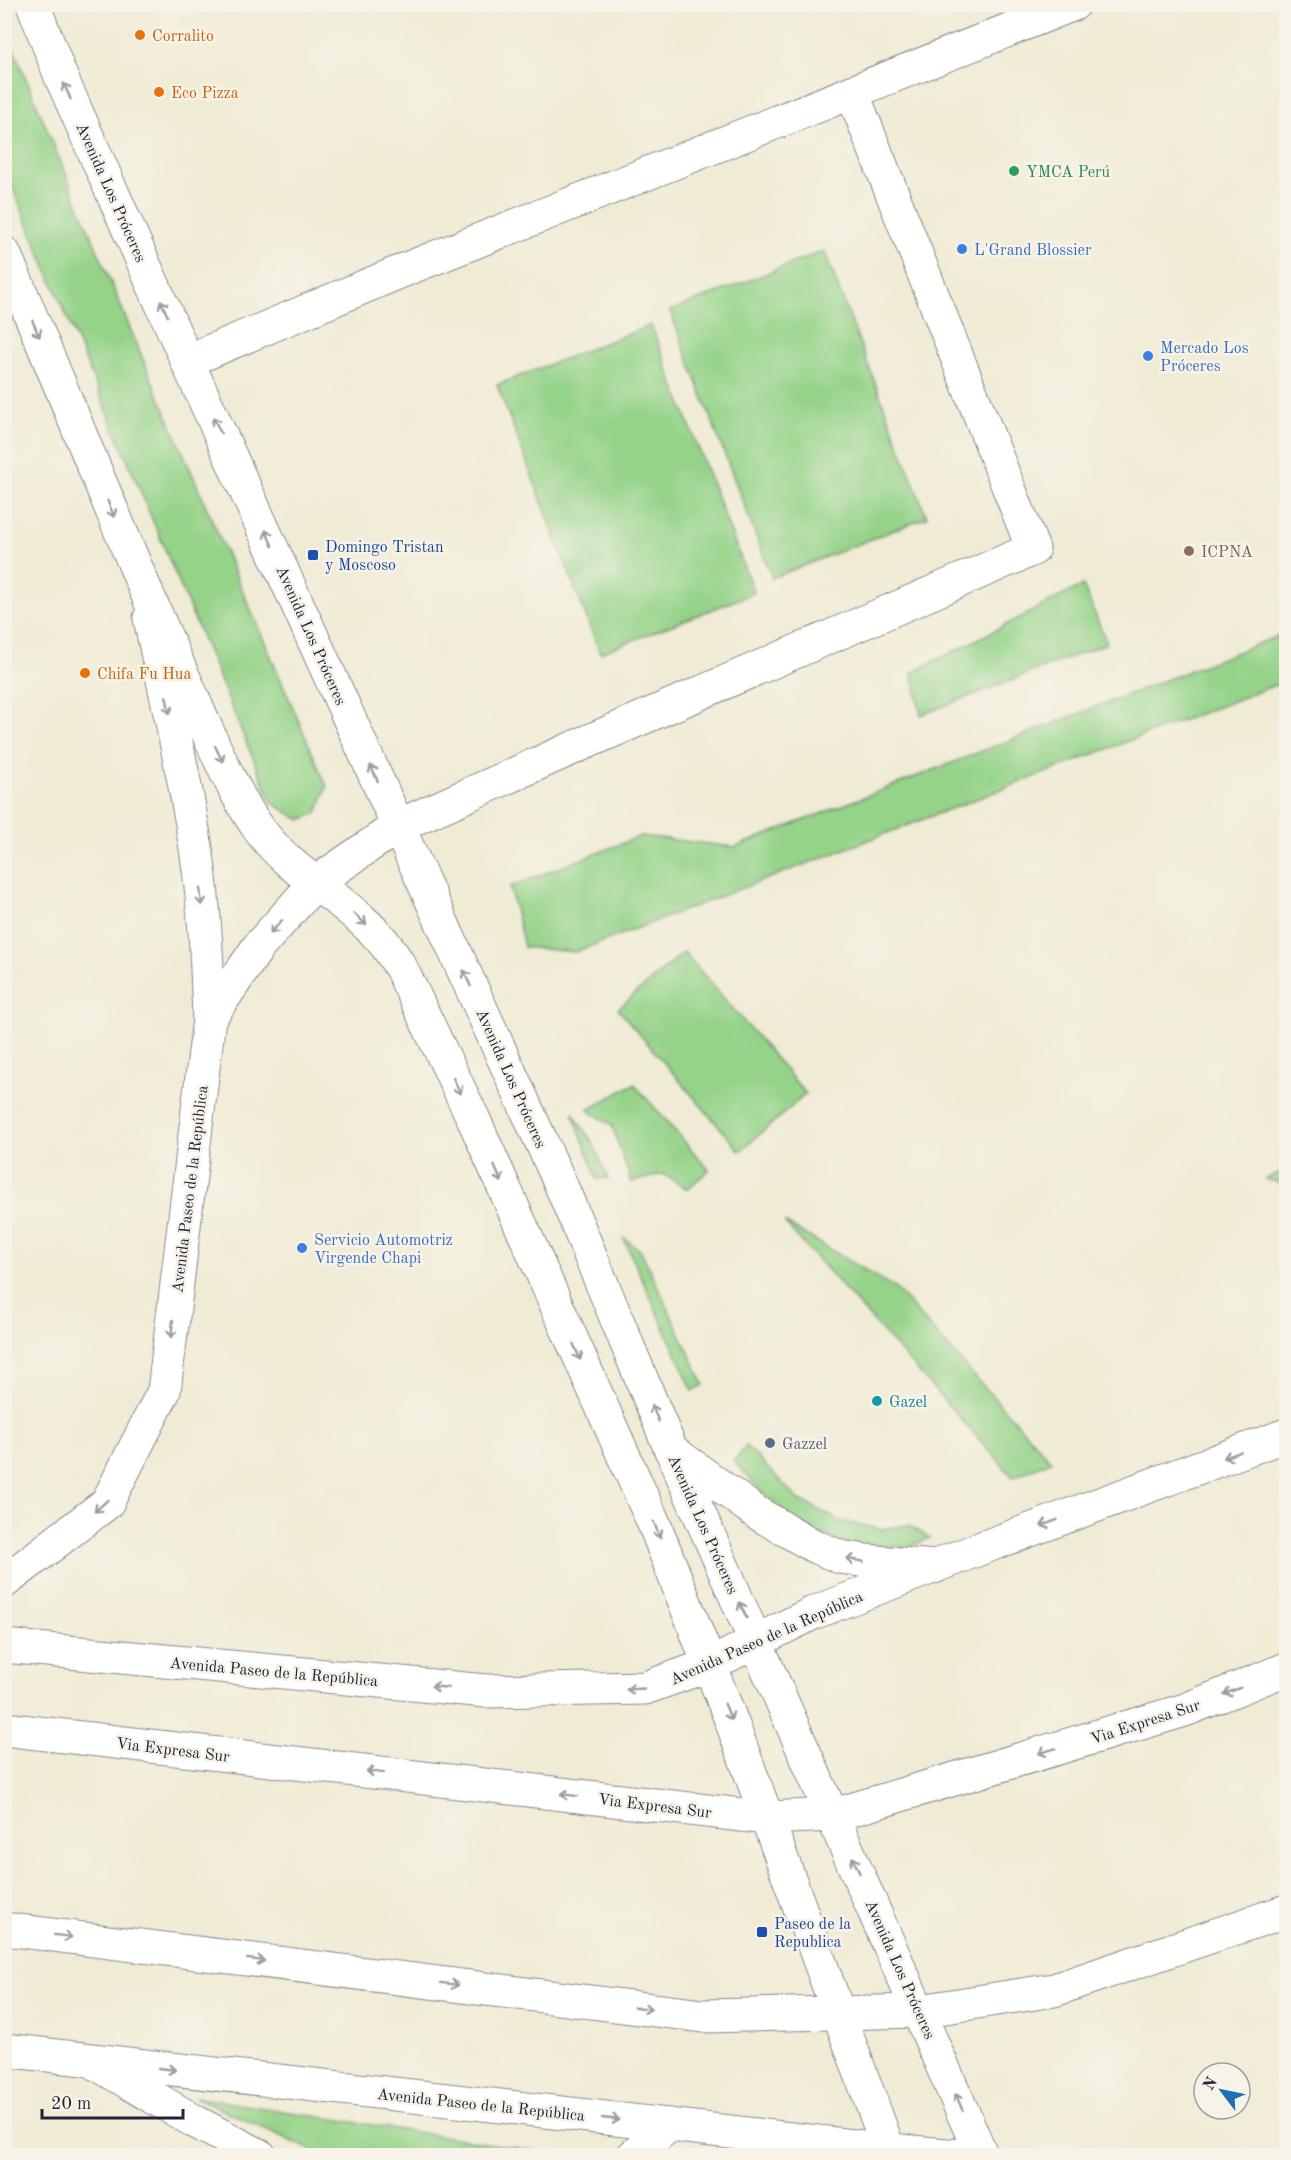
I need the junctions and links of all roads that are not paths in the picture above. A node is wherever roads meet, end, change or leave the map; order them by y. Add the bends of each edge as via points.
1 (33, 4) edge
2 (1074, 4) edge
3 (852, 92) junction
4 (8, 270) edge
5 (188, 361) junction
6 (143, 586) junction
7 (398, 826) junction
8 (315, 883) junction
9 (209, 1019) junction
10 (1287, 1435) edge
11 (671, 1450) junction
12 (934, 1567) junction
13 (4, 1582) edge
14 (757, 1642) junction
15 (4, 1646) edge
16 (709, 1665) junction
17 (1287, 1669) edge
18 (4, 1730) edge
19 (834, 1815) junction
20 (767, 1818) junction
21 (1287, 1911) edge
22 (4, 1929) edge
23 (920, 2011) junction
24 (838, 2012) junction
25 (4, 2050) edge
26 (92, 2061) junction
27 (669, 2125) junction
28 (890, 2153) edge
29 (260, 2156) edge
30 (633, 2156) edge
31 (958, 2156) edge
32 (982, 2156) edge

5 -> 1 main road, Avenida Los Próceres via 61,77
2 - 3 main road
3 - 5 main road via 409,268
3 - 7 main road, Avenida Paseo de la República via 1033,549
4 -> 6 main road
7 -> 5 main road, Avenida Los Próceres
6 -> 8 main road via 237,792 262,833
6 -> 9 main road, Avenida Paseo de la República via 197,857
7 - 8 main road, Avenida Paseo de la República
11 -> 7 main road, Avenida Los Próceres via 561,1185
8 -> 9 main road, Avenida Paseo de la República via 259,946
8 -> 16 main road via 380,938 401,968 474,1120 655,1526
9 -> 13 main road, Avenida Paseo de la República via 164,1391 107,1503
10 -> 12 main road, Avenida Paseo de la República
12 -> 11 main road via 848,1558 813,1546 757,1513
14 -> 11 main road, Avenida Los Próceres
12 - 14 main road, Avenida Paseo de la República via 813,1613
14 - 16 main road, Avenida Paseo de la República
14 - 19 main road, Avenida Los Próceres
16 -> 15 main road, Avenida Paseo de la República via 645,1688 486,1691
16 -> 20 main road
17 -> 19 main road, Via Expresa Sur via 1185,1710
20 -> 18 main road, Via Expresa Sur
19 - 20 main road, Via Expresa Sur
23 -> 19 main road, Avenida Los Próceres
20 - 24 main road
21 - 23 main road via 1054,1990
22 -> 24 main road via 703,2016
23 - 24 main road
32 -> 23 main road, Avenida Los Próceres
24 - 28 main road
25 - 26 main road, Avenida Paseo de la República
26 -> 27 main road, Avenida Paseo de la República
26 - 29 main road
27 - 28 main road, Avenida Paseo de la República
27 - 30 main road
28 - 31 main road, Avenida Paseo de la República

